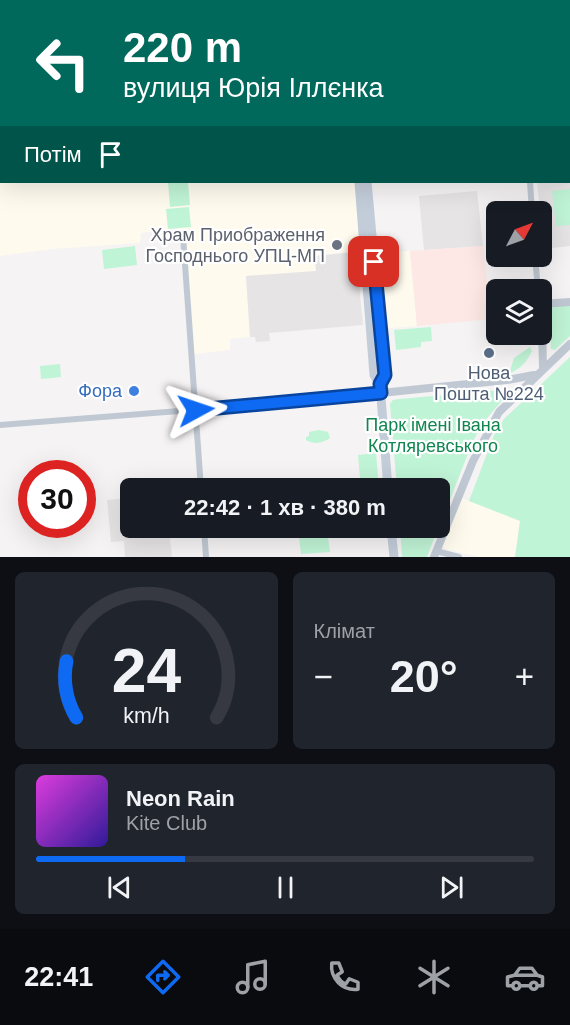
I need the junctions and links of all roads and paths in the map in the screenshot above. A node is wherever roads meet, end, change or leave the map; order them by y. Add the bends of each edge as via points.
1 (360, 183) edge
2 (367, 183) edge
3 (530, 183) edge
4 (531, 201) edge
5 (183, 236) dead end
6 (570, 302) edge
7 (552, 303) edge
8 (570, 344) edge
9 (542, 345) edge
10 (543, 368) junction
11 (536, 375) junction
12 (380, 388) junction
13 (196, 410) junction
14 (0, 425) edge
15 (200, 478) edge
16 (387, 478) edge
17 (205, 538) edge
18 (392, 538) edge
19 (435, 554) edge
20 (206, 557) edge
21 (394, 557) edge
22 (459, 557) edge

1 - 12 main road via 374,375
2 - 12 main road via 385,375
3 - 4 street
5 - 13 street
6 - 7 street
8 - 10 street
9 - 10 street
10 - 11 street
11 - 12 street
11 - 19 street via 499,412 489,429
12 - 13 street
12 - 16 main road
13 - 14 street
13 - 15 street
17 - 20 street
18 - 21 main road
19 - 22 street

